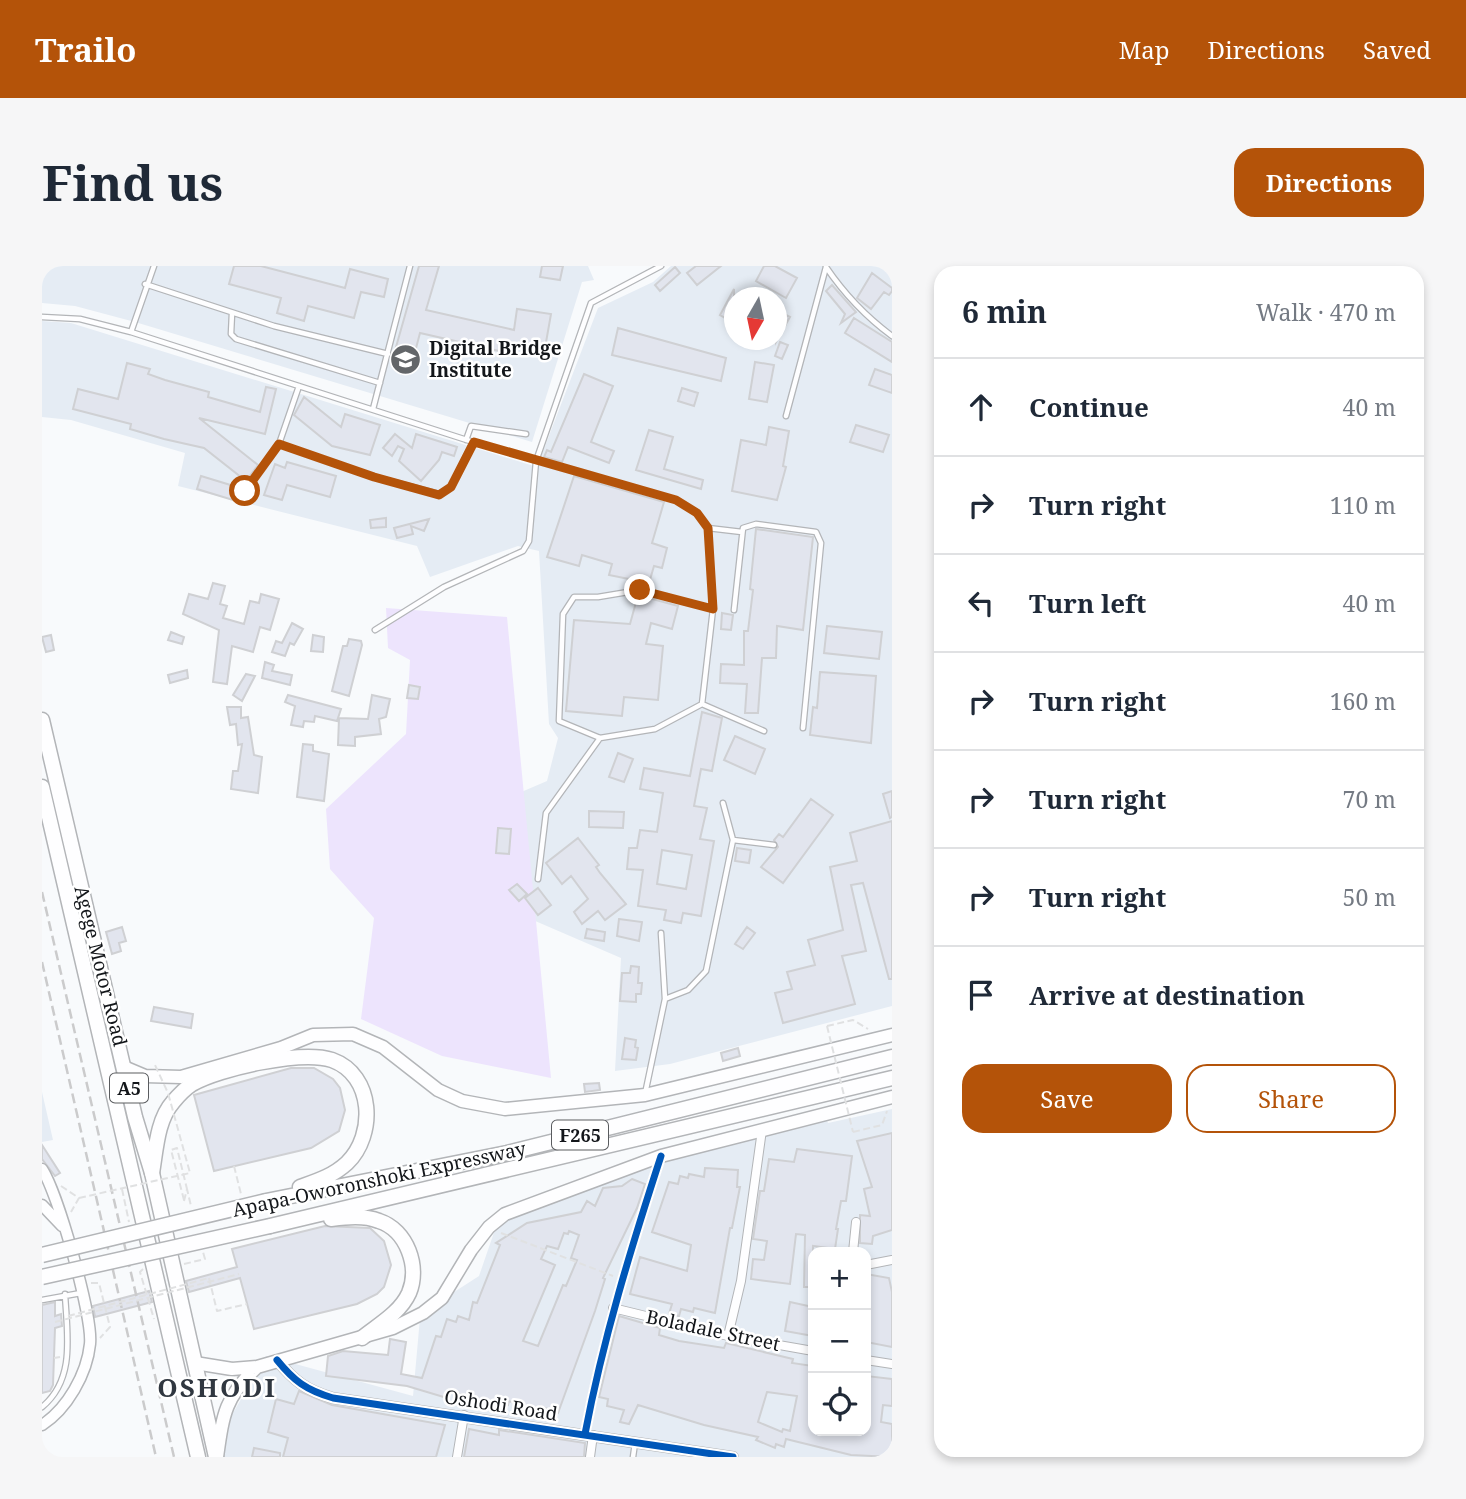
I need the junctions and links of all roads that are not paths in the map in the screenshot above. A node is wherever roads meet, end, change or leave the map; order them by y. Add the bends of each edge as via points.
1 (154, 266) edge
2 (410, 266) edge
3 (662, 266) edge
4 (826, 267) edge
5 (145, 284) junction
6 (232, 313) junction
7 (42, 317) edge
8 (131, 332) junction
9 (892, 336) edge
10 (388, 354) junction
11 (380, 383) junction
12 (299, 386) junction
13 (373, 409) junction
14 (786, 416) dead end
15 (526, 434) dead end
16 (466, 440) junction
17 (474, 442) junction
18 (279, 444) junction
19 (536, 461) junction
20 (245, 491) dead end
21 (708, 528) junction
22 (742, 532) junction
23 (713, 609) junction
24 (734, 610) dead end
25 (375, 629) dead end
26 (702, 704) junction
27 (42, 720) edge
28 (803, 728) dead end
29 (764, 731) dead end
30 (600, 738) junction
31 (42, 787) edge
32 (723, 803) dead end
33 (733, 840) junction
34 (774, 845) dead end
35 (77, 867) junction
36 (62, 873) junction
37 (538, 879) dead end
38 (662, 933) dead end
39 (665, 999) junction
40 (892, 1035) edge
41 (892, 1058) edge
42 (126, 1068) junction
43 (892, 1078) edge
44 (645, 1094) junction
45 (892, 1097) edge
46 (762, 1130) junction
47 (661, 1156) junction
48 (42, 1169) edge
49 (152, 1173) junction
50 (266, 1201) junction
51 (42, 1205) edge
52 (856, 1222) dead end
53 (270, 1226) junction
54 (66, 1231) junction
55 (854, 1247) edge
56 (42, 1255) edge
57 (892, 1260) edge
58 (871, 1264) edge
59 (42, 1277) edge
60 (81, 1293) junction
61 (65, 1294) junction
62 (42, 1300) edge
63 (613, 1308) junction
64 (728, 1336) junction
65 (362, 1338) junction
66 (808, 1350) edge
67 (277, 1360) junction
68 (871, 1361) edge
69 (195, 1363) junction
70 (892, 1364) edge
71 (257, 1367) junction
72 (42, 1407) edge
73 (464, 1415) junction
74 (42, 1425) edge
75 (589, 1435) junction
76 (635, 1442) junction
77 (656, 1446) junction
78 (684, 1454) edge
79 (198, 1457) edge
80 (217, 1457) edge
81 (457, 1457) edge
82 (590, 1457) edge
83 (633, 1457) edge
84 (654, 1457) edge
85 (733, 1457) edge

1 - 5 lane
2 - 10 lane
3 - 19 lane via 591,303
4 - 9 lane via 844,294
4 - 14 lane
5 - 6 lane
5 - 8 lane
6 - 10 lane
6 - 11 lane via 231,334 236,339
7 - 8 lane via 79,319
8 - 12 lane
10 - 11 lane
11 - 13 lane
12 - 13 lane
12 - 18 lane
13 - 16 lane
15 - 16 lane via 471,426
16 - 17 lane
17 - 18 lane via 451,487 439,495
17 - 19 lane
18 - 20 lane
19 - 21 lane via 676,500 697,513
19 - 25 lane via 530,534 523,551 444,587
21 - 22 lane
21 - 23 lane
22 - 24 lane
22 - 28 lane via 745,526 756,524 813,530 820,538
23 - 26 lane
23 - 30 lane via 640,590 574,597 563,614 559,721
26 - 29 lane
26 - 30 lane via 655,729
27 - 35 highway, Agege Motor Road / A5
30 - 37 lane via 546,813
31 - 36 highway, Agege Motor Road / A5
32 - 33 lane
33 - 34 lane
33 - 39 lane via 706,971 688,990
35 - 36 highway
35 - 42 highway, Agege Motor Road / A5
36 - 79 highway, Agege Motor Road / A5
38 - 39 lane
39 - 44 lane
40 - 44 main road
41 - 50 highway, Apapa-Oworonshoki Expressway / F265 via 507,1153
42 - 44 main road via 145,1076 181,1077 313,1035 338,1033 354,1034 383,1047 438,1090 486,1107 505,1109
42 - 49 highway, Agege Motor Road / A5
43 - 53 highway, Apapa-Oworonshoki Expressway / F265
45 - 46 main road
46 - 47 main road
46 - 64 street via 741,1281
47 - 63 street
47 - 65 main road via 505,1214 489,1227 442,1298 424,1313
48 - 54 main road
49 - 50 highway via 162,1122 171,1104 191,1084 294,1056 334,1060 360,1084 368,1113 358,1148 331,1175
49 - 69 highway, Agege Motor Road / A5
50 - 56 highway, Apapa-Oworonshoki Expressway / F265, bridge
51 - 54 main road
52 - 55 street
53 - 59 highway, Apapa-Oworonshoki Expressway / F265, bridge
53 - 65 highway via 349,1217 383,1222 405,1242 413,1263 409,1294
54 - 60 main road
57 - 58 street
60 - 61 lane
60 - 74 main road via 89,1328 87,1360 72,1392
61 - 62 lane
61 - 72 lane via 65,1373 55,1396
63 - 64 street, Boladale Street
63 - 75 street
64 - 66 street, Boladale Street
65 - 67 main road
67 - 71 main road
67 - 73 street, Oshodi Road via 306,1390 333,1398
68 - 70 street
69 - 71 main road via 232,1369
69 - 80 highway, Agege Motor Road / A5
71 - 80 main road via 228,1399
73 - 75 street, Oshodi Road
73 - 81 street
75 - 76 street, Oshodi Road
75 - 82 street
76 - 77 street, Oshodi Road
76 - 83 lane
77 - 78 street, Oshodi Road
77 - 84 lane
78 - 85 street, Oshodi Road

